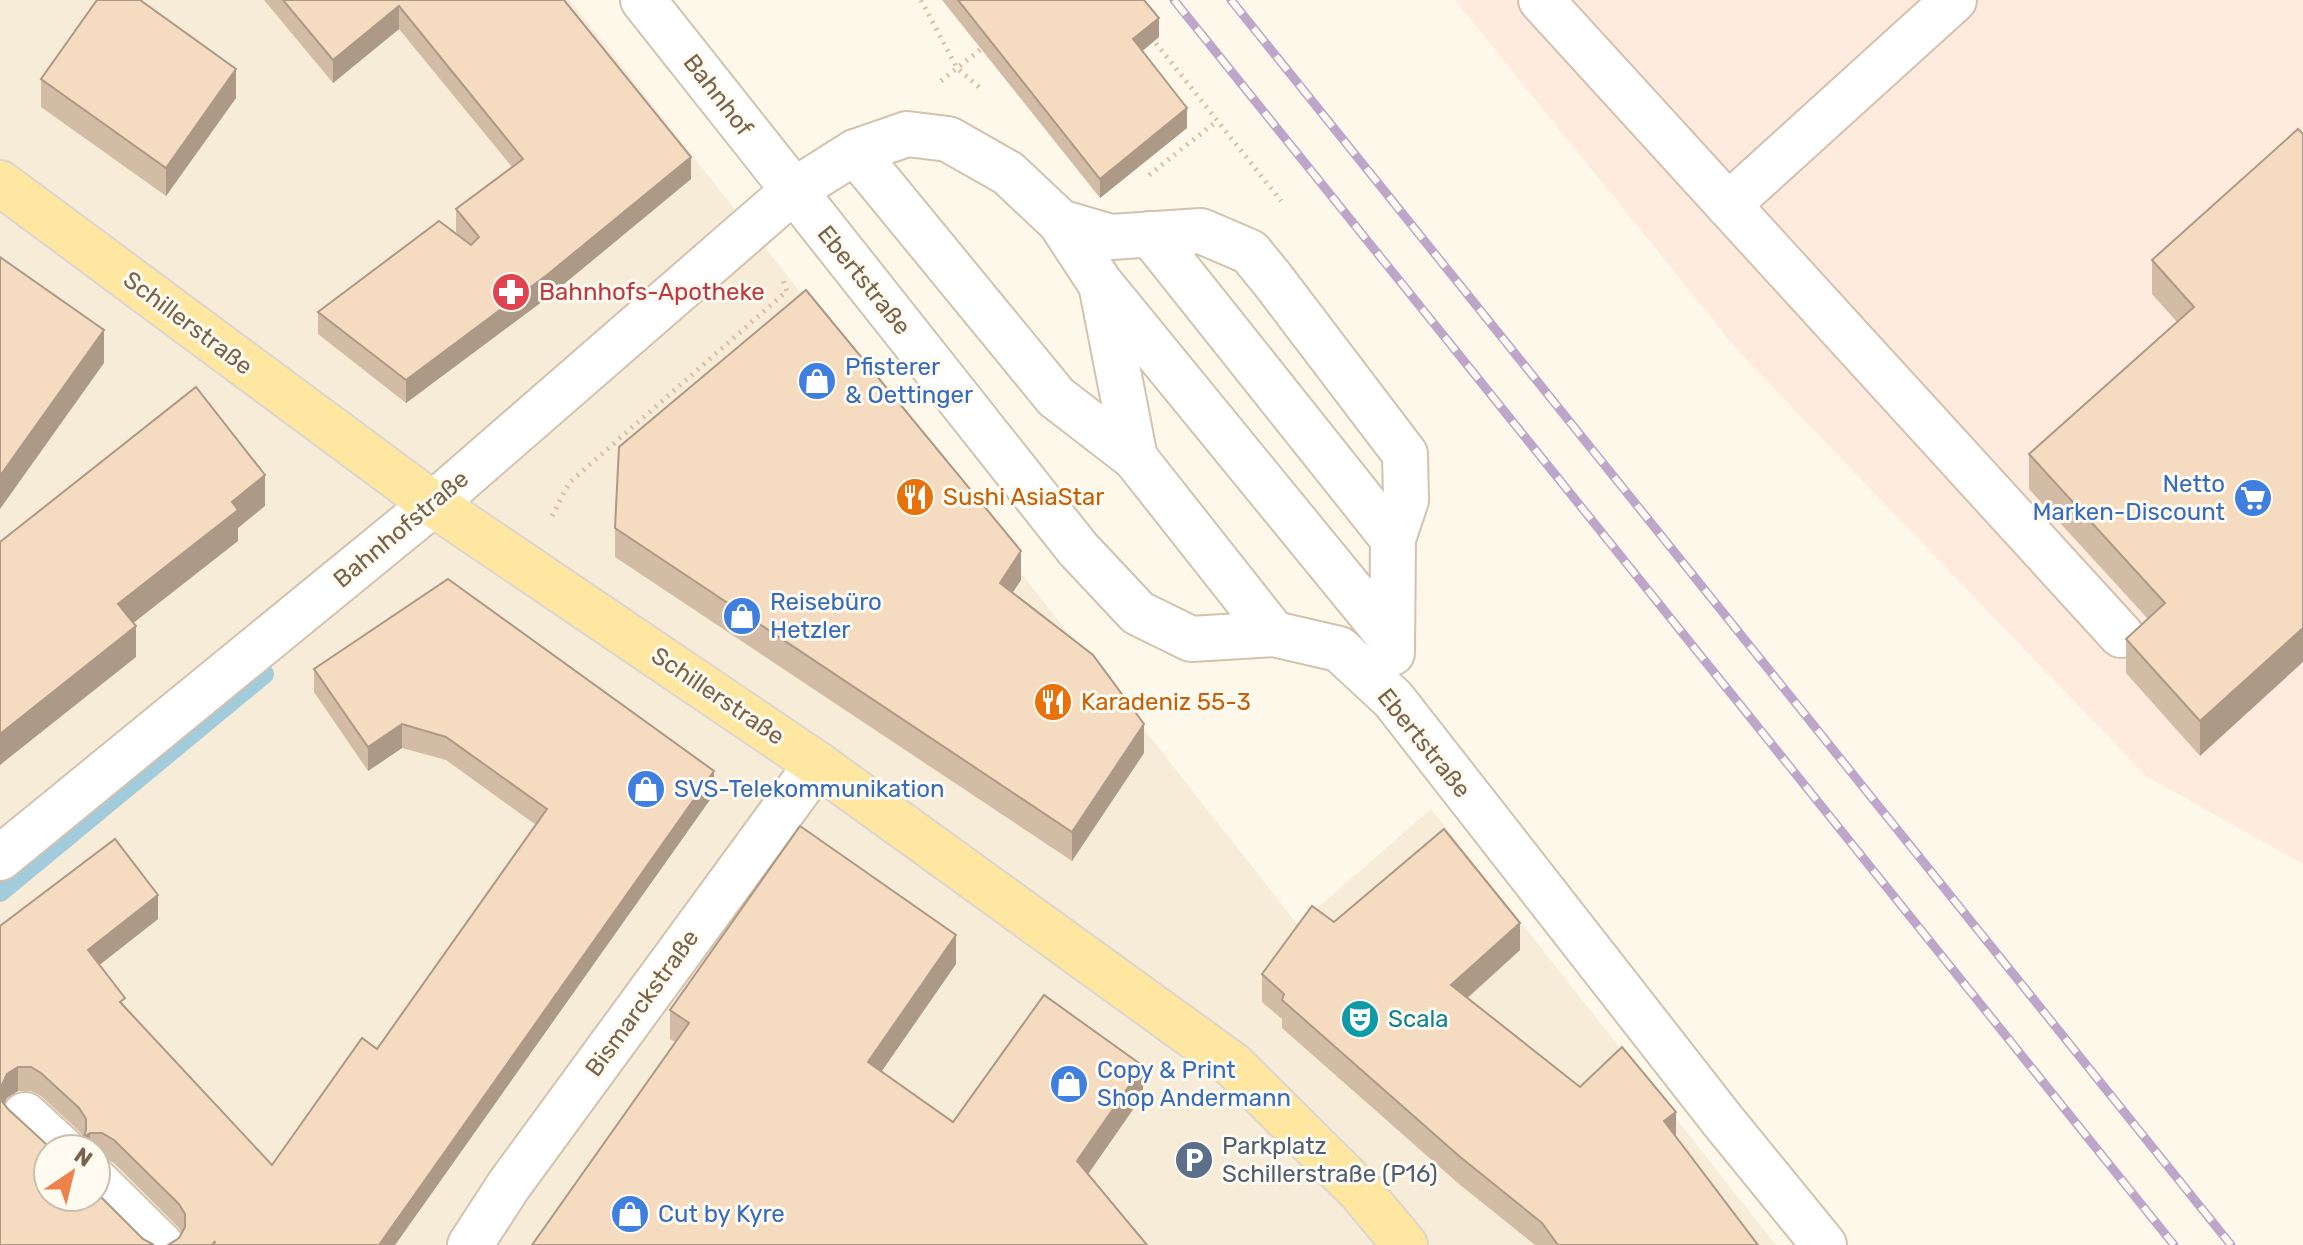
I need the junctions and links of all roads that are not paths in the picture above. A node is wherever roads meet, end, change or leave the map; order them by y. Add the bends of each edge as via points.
1 (643, 0) edge
2 (1541, 0) edge
3 (1954, 0) edge
4 (855, 152) junction
5 (0, 183) edge
6 (793, 191) junction
7 (1728, 205) junction
8 (1060, 222) junction
9 (1150, 234) junction
10 (1100, 283) junction
11 (1135, 458) junction
12 (433, 504) junction
13 (1393, 539) junction
14 (1274, 634) junction
15 (2121, 635) dead end
16 (1392, 640) junction
17 (1393, 699) junction
18 (817, 764) junction
19 (0, 858) edge
20 (25, 1115) dead end
21 (45, 1133) edge
22 (112, 1197) edge
23 (161, 1245) edge
24 (470, 1245) edge
25 (1405, 1245) edge
26 (1824, 1245) edge

1 - 6 street, Bahnhof
2 - 7 street
3 - 7 street
4 - 6 street, Bahnhofstraße
4 - 8 street, Bahnhofstraße via 907,134 948,139 1008,173
4 - 11 street via 1056,397
5 - 12 main road, Schillerstraße
6 - 12 street, Bahnhofstraße
6 - 14 street, Ebertstraße via 1078,549 1138,613 1191,639
7 - 15 street
8 - 9 street via 1111,237
8 - 10 street
9 - 13 street
9 - 13 street via 1201,231 1250,252 1405,454 1406,500
10 - 11 street
10 - 16 street
11 - 14 street
12 - 18 main road, Schillerstraße
12 - 19 street, Bahnhofstraße
13 - 16 street
14 - 17 street, Ebertstraße via 1339,649
16 - 17 street
17 - 26 street, Ebertstraße
18 - 24 street, Bismarckstraße
18 - 25 main road, Schillerstraße via 1233,1065 1360,1191
20 - 21 street
22 - 23 street

